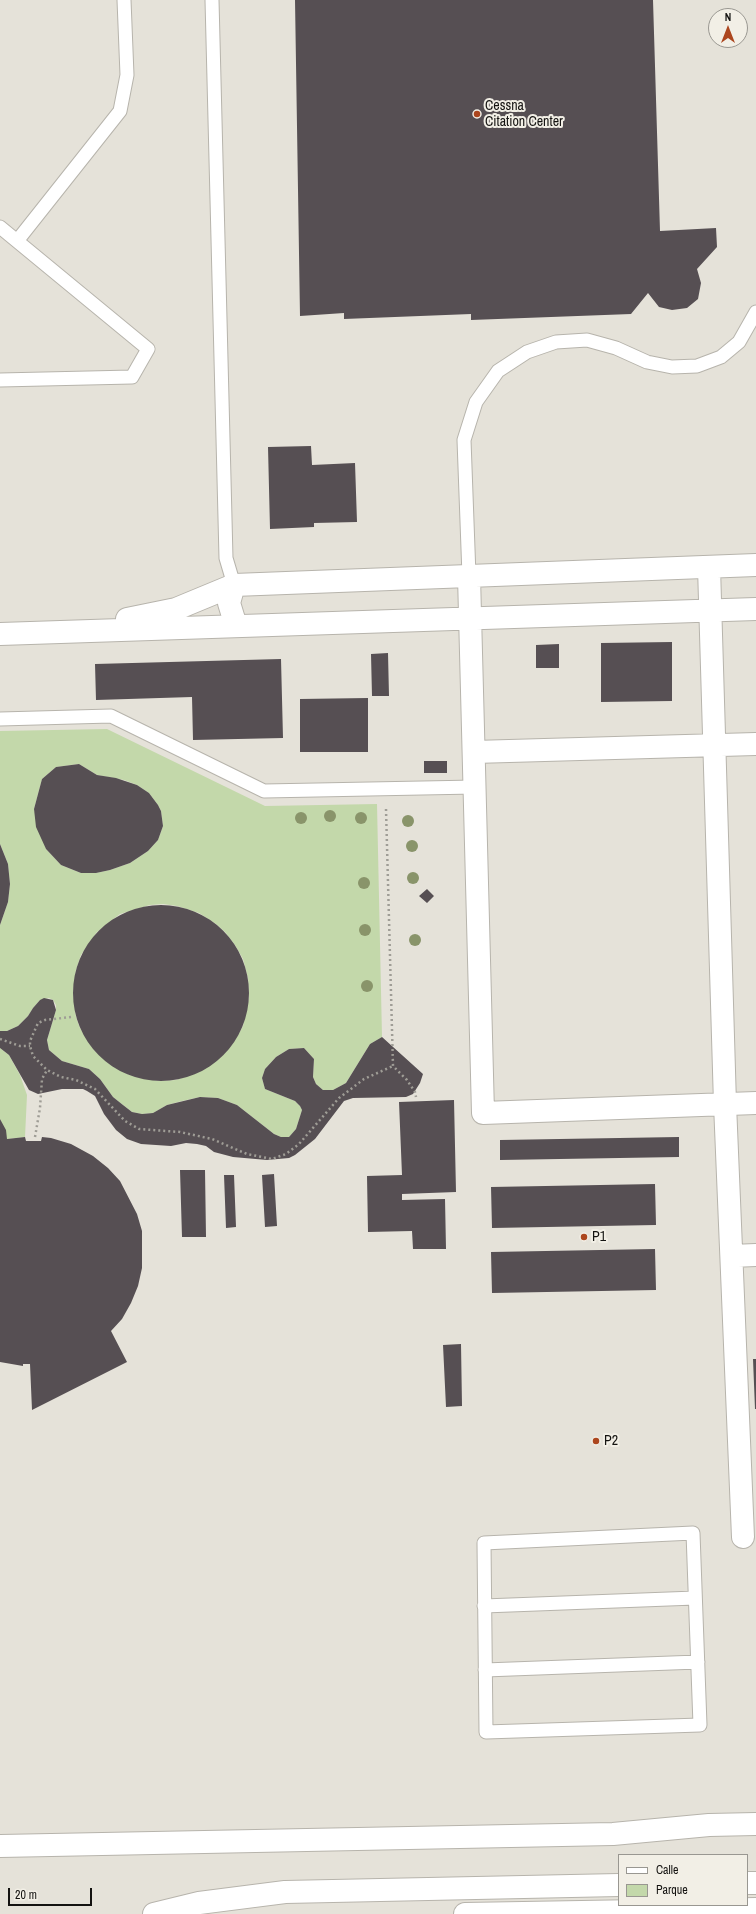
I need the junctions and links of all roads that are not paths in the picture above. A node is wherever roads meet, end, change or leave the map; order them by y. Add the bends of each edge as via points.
1 (124, 0) edge
2 (212, 0) edge
3 (0, 228) edge
4 (17, 241) junction
5 (756, 312) edge
6 (0, 380) edge
7 (756, 565) edge
8 (709, 567) junction
9 (469, 576) junction
10 (234, 585) junction
11 (756, 609) edge
12 (710, 611) junction
13 (470, 619) junction
14 (236, 626) junction
15 (57, 632) junction
16 (0, 634) edge
17 (0, 719) edge
18 (756, 744) edge
19 (713, 745) junction
20 (474, 752) junction
21 (475, 787) junction
22 (756, 1103) edge
23 (725, 1104) junction
24 (756, 1255) edge
25 (732, 1256) junction
26 (743, 1537) dead end
27 (695, 1598) junction
28 (484, 1606) junction
29 (698, 1662) junction
30 (485, 1670) junction
31 (756, 1824) edge
32 (0, 1846) edge
33 (618, 1885) edge
34 (756, 1909) edge
35 (154, 1914) edge
36 (465, 1914) edge

1 - 4 lane via 127,75 120,111
2 - 10 lane via 226,558
3 - 4 lane
4 - 6 lane via 148,349 132,377
5 - 9 lane via 739,342 721,357 697,366 672,367 647,362 616,348 587,340 556,342 527,352 498,371 476,402 464,440
7 - 8 street
8 - 9 street
8 - 12 street
9 - 10 street
9 - 13 street
10 - 14 street via 229,603
10 - 15 street via 176,609
11 - 12 street
12 - 13 street
12 - 19 street
13 - 14 street
13 - 20 street
14 - 15 street
15 - 16 street
17 - 21 lane via 111,716 264,791
18 - 19 street
19 - 20 street
19 - 23 street
20 - 21 street
21 - 23 street via 483,1113
22 - 23 street
23 - 25 street
24 - 25 street
25 - 26 street
27 - 28 lane
27 - 28 lane via 693,1534 484,1543
27 - 29 lane
28 - 30 lane
29 - 30 lane
29 - 30 lane via 700,1725 486,1732
31 - 32 street via 709,1825 613,1834
33 - 35 street via 285,1892 199,1903
34 - 36 street

